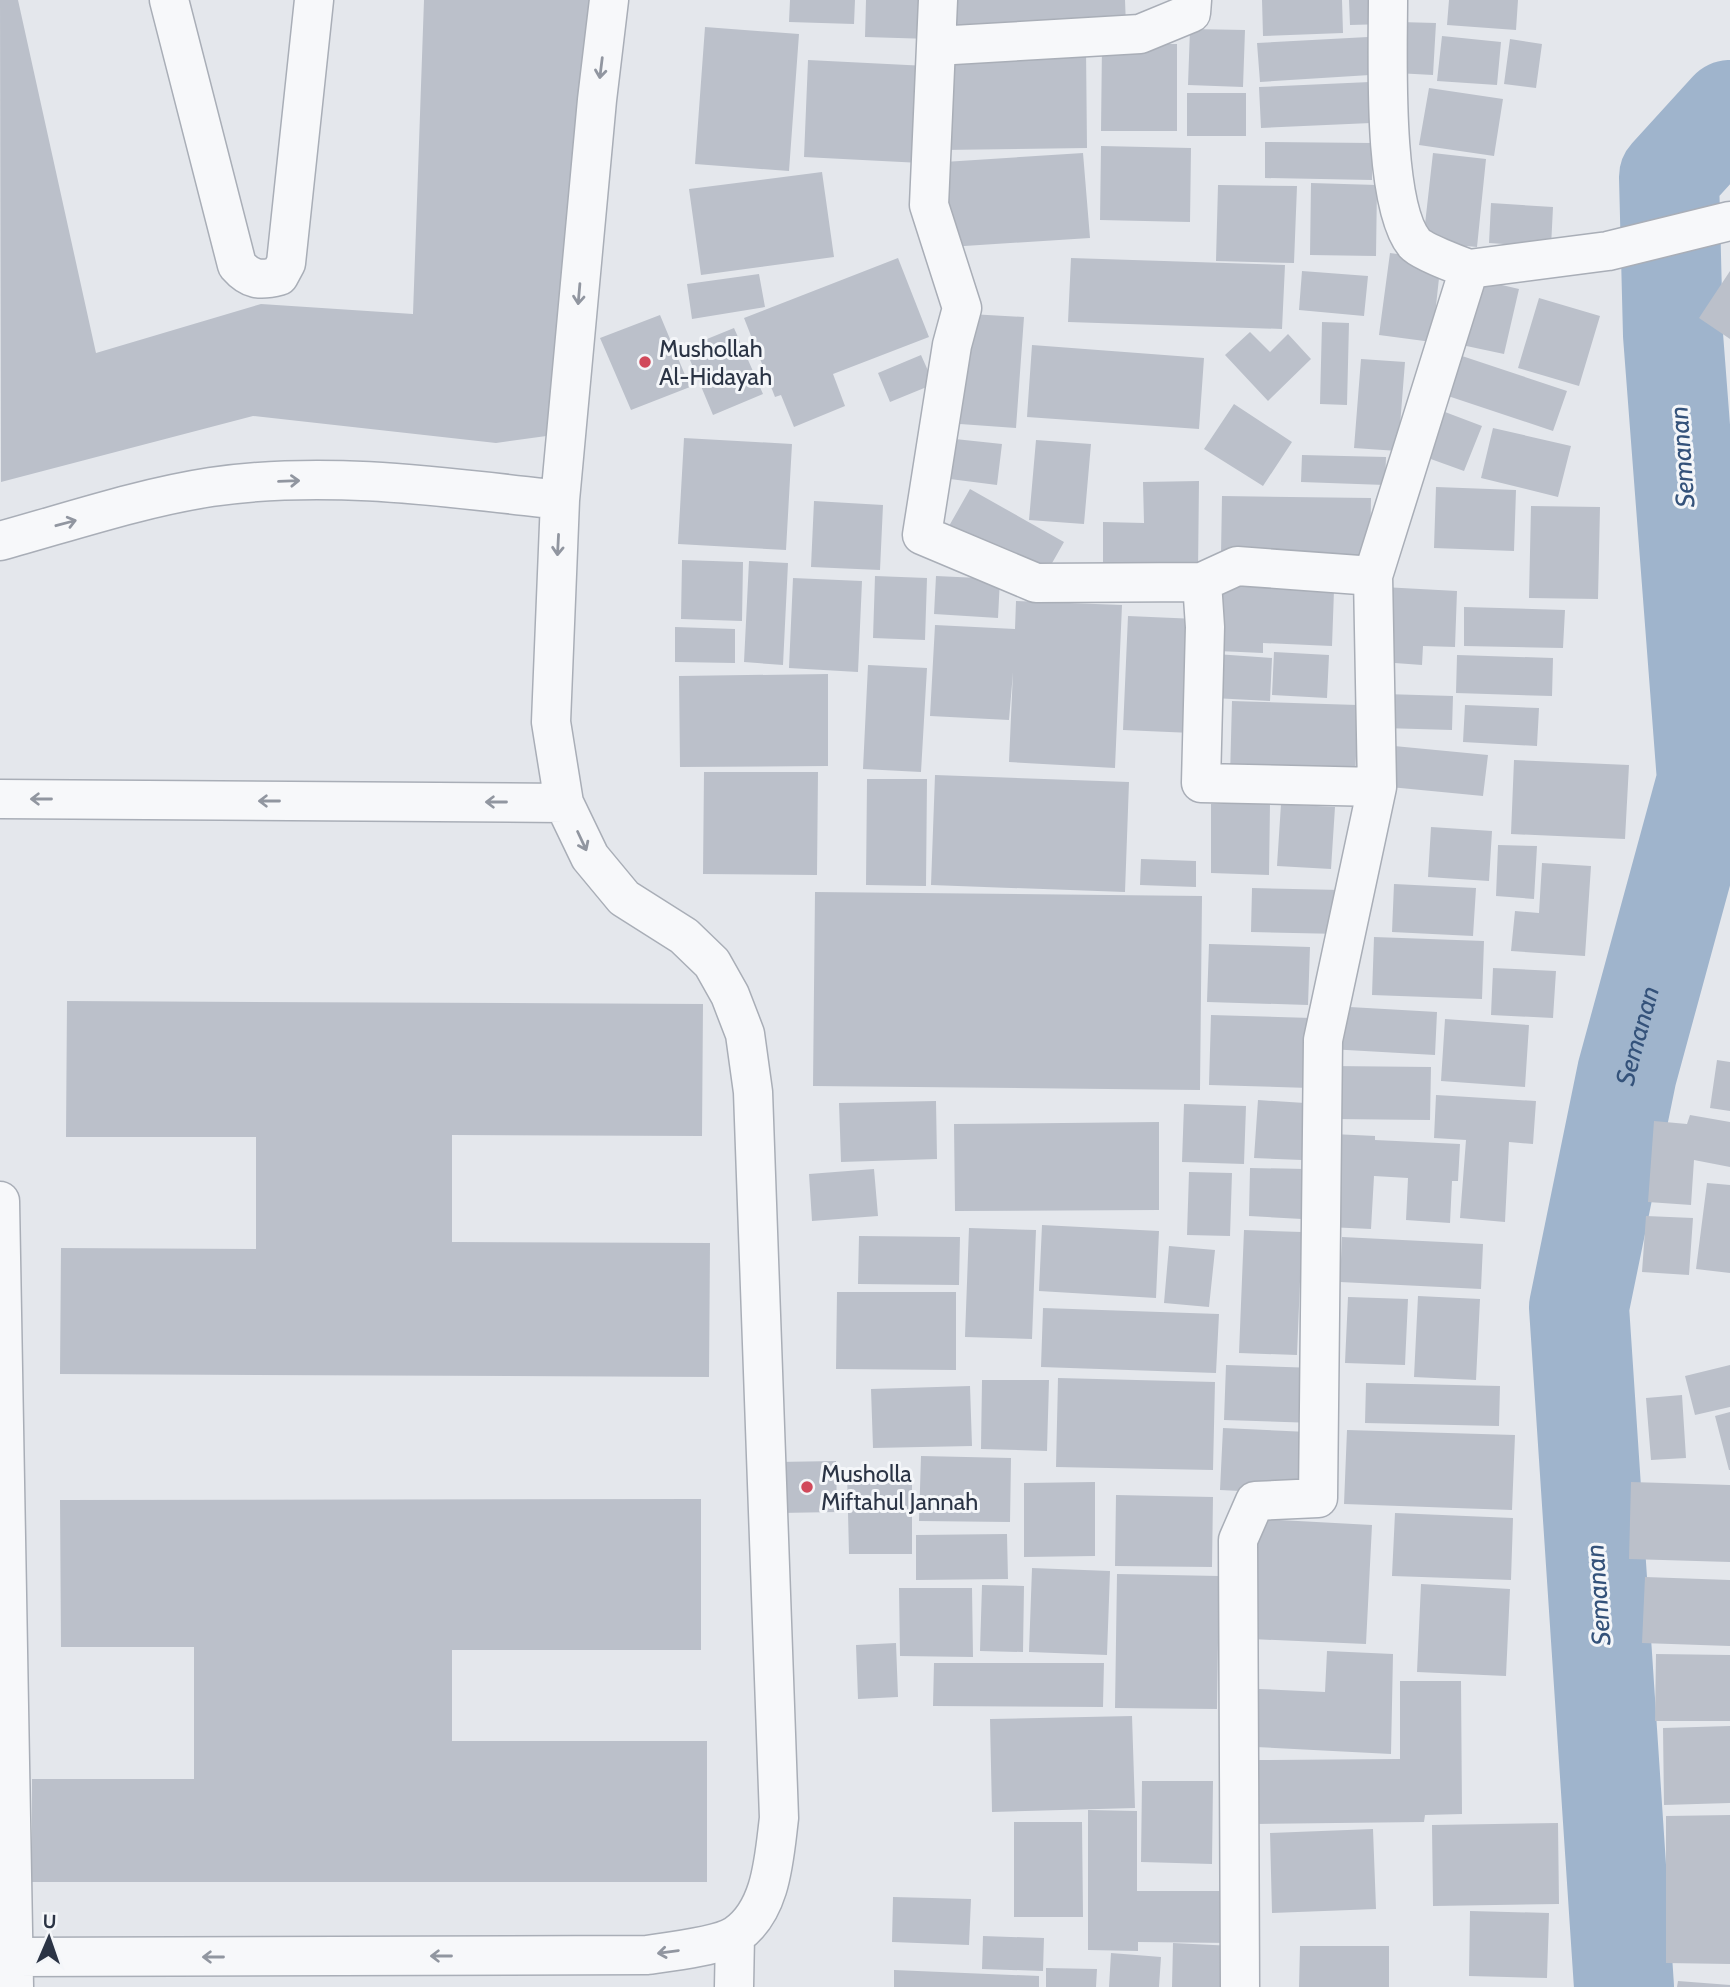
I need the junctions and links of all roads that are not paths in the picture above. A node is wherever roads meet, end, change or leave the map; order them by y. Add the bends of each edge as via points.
1 (169, 0) edge
2 (314, 0) edge
3 (609, 0) edge
4 (938, 0) edge
5 (1192, 0) edge
6 (1388, 0) edge
7 (936, 46) junction
8 (1729, 221) edge
9 (1469, 269) junction
10 (560, 500) junction
11 (0, 541) edge
12 (1373, 576) junction
13 (1202, 582) junction
14 (1377, 787) junction
15 (0, 799) edge
16 (564, 803) junction
17 (0, 1201) edge
18 (735, 1937) junction
19 (13, 1972) edge
20 (734, 1987) edge
21 (1240, 1987) edge

1 - 2 street via 237,265 247,276 263,281 279,276 286,263
3 -> 10 street
4 - 7 street
5 - 7 street via 1191,13 1140,34
6 - 9 street via 1388,126 1400,216 1416,246
7 - 13 street via 929,205 962,308 922,534 1036,583
8 - 9 street via 1608,251
9 - 12 street
11 -> 10 street via 138,503 210,488 286,480 366,481
10 -> 16 street via 551,722
12 - 13 street via 1237,566
12 - 14 street
13 - 14 street via 1201,783
14 - 21 street via 1323,1040 1318,1498 1255,1501 1238,1540
16 -> 15 street
16 -> 18 street via 590,857 624,898 684,936 712,963 745,1034 753,1092 779,1818 773,1868 758,1915
17 - 19 street
18 -> 19 street via 647,1955
18 - 20 street

